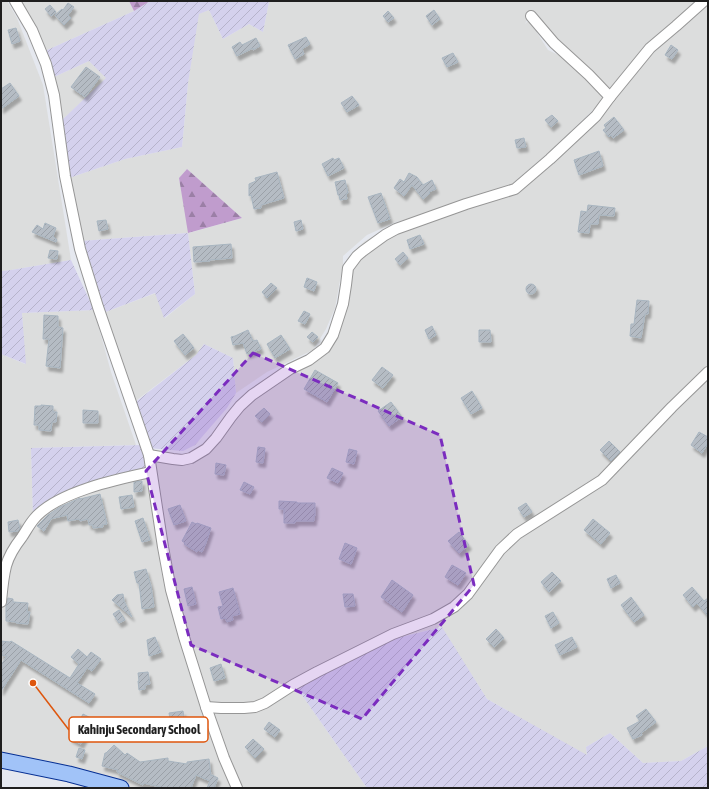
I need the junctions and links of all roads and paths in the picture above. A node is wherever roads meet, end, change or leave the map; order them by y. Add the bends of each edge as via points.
1 (15, 1) edge
2 (704, 1) edge
3 (531, 16) dead end
4 (610, 97) junction
5 (708, 372) edge
6 (149, 455) junction
7 (151, 472) junction
8 (1, 602) edge
9 (206, 707) junction
10 (1, 760) edge
11 (121, 788) edge
12 (237, 788) edge

1 - 6 street via 32,30 46,64 54,95 65,176 80,249
2 - 4 street via 650,48
3 - 4 street via 554,43 585,70
4 - 6 street via 596,116 514,189 396,229 357,256 348,268 343,304 333,335 325,348 252,395 230,417 206,449 182,460
5 - 9 street via 602,480 517,534 500,550 468,594 454,608 433,620 393,634 293,684 265,703 244,708
6 - 7 street
7 - 8 street via 82,490 52,504 34,518 13,549 5,567
7 - 9 street via 171,590
9 - 12 street
10 - 11 main road

